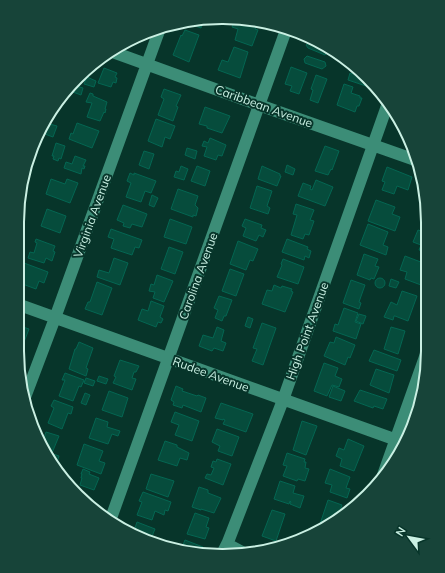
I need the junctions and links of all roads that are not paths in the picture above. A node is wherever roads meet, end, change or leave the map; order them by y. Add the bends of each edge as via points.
1 (284, 34) edge
2 (157, 36) edge
3 (118, 54) edge
4 (147, 64) junction
5 (259, 105) junction
6 (386, 109) edge
7 (374, 145) junction
8 (410, 158) edge
9 (24, 307) edge
10 (55, 318) junction
11 (169, 359) junction
12 (418, 380) edge
13 (28, 389) edge
14 (283, 400) junction
15 (402, 436) edge
16 (399, 442) edge
17 (112, 516) edge
18 (228, 542) junction
19 (224, 549) edge
20 (237, 549) edge

1 - 5 street, Carolina Avenue
2 - 4 street, Virginia Avenue
3 - 4 street, Caribbean Avenue
4 - 5 street, Caribbean Avenue
4 - 10 street, Virginia Avenue
5 - 7 street, Caribbean Avenue
5 - 11 street, Carolina Avenue
6 - 7 street, High Point Avenue
7 - 8 street, Caribbean Avenue
7 - 14 street, High Point Avenue
9 - 10 street, Rudee Avenue
10 - 11 street, Rudee Avenue
10 - 13 street, Virginia Avenue
11 - 14 street, Rudee Avenue
11 - 17 street, Carolina Avenue
12 - 15 street
14 - 16 street, Rudee Avenue
14 - 18 street, High Point Avenue
18 - 19 street, High Point Avenue
18 - 20 street

